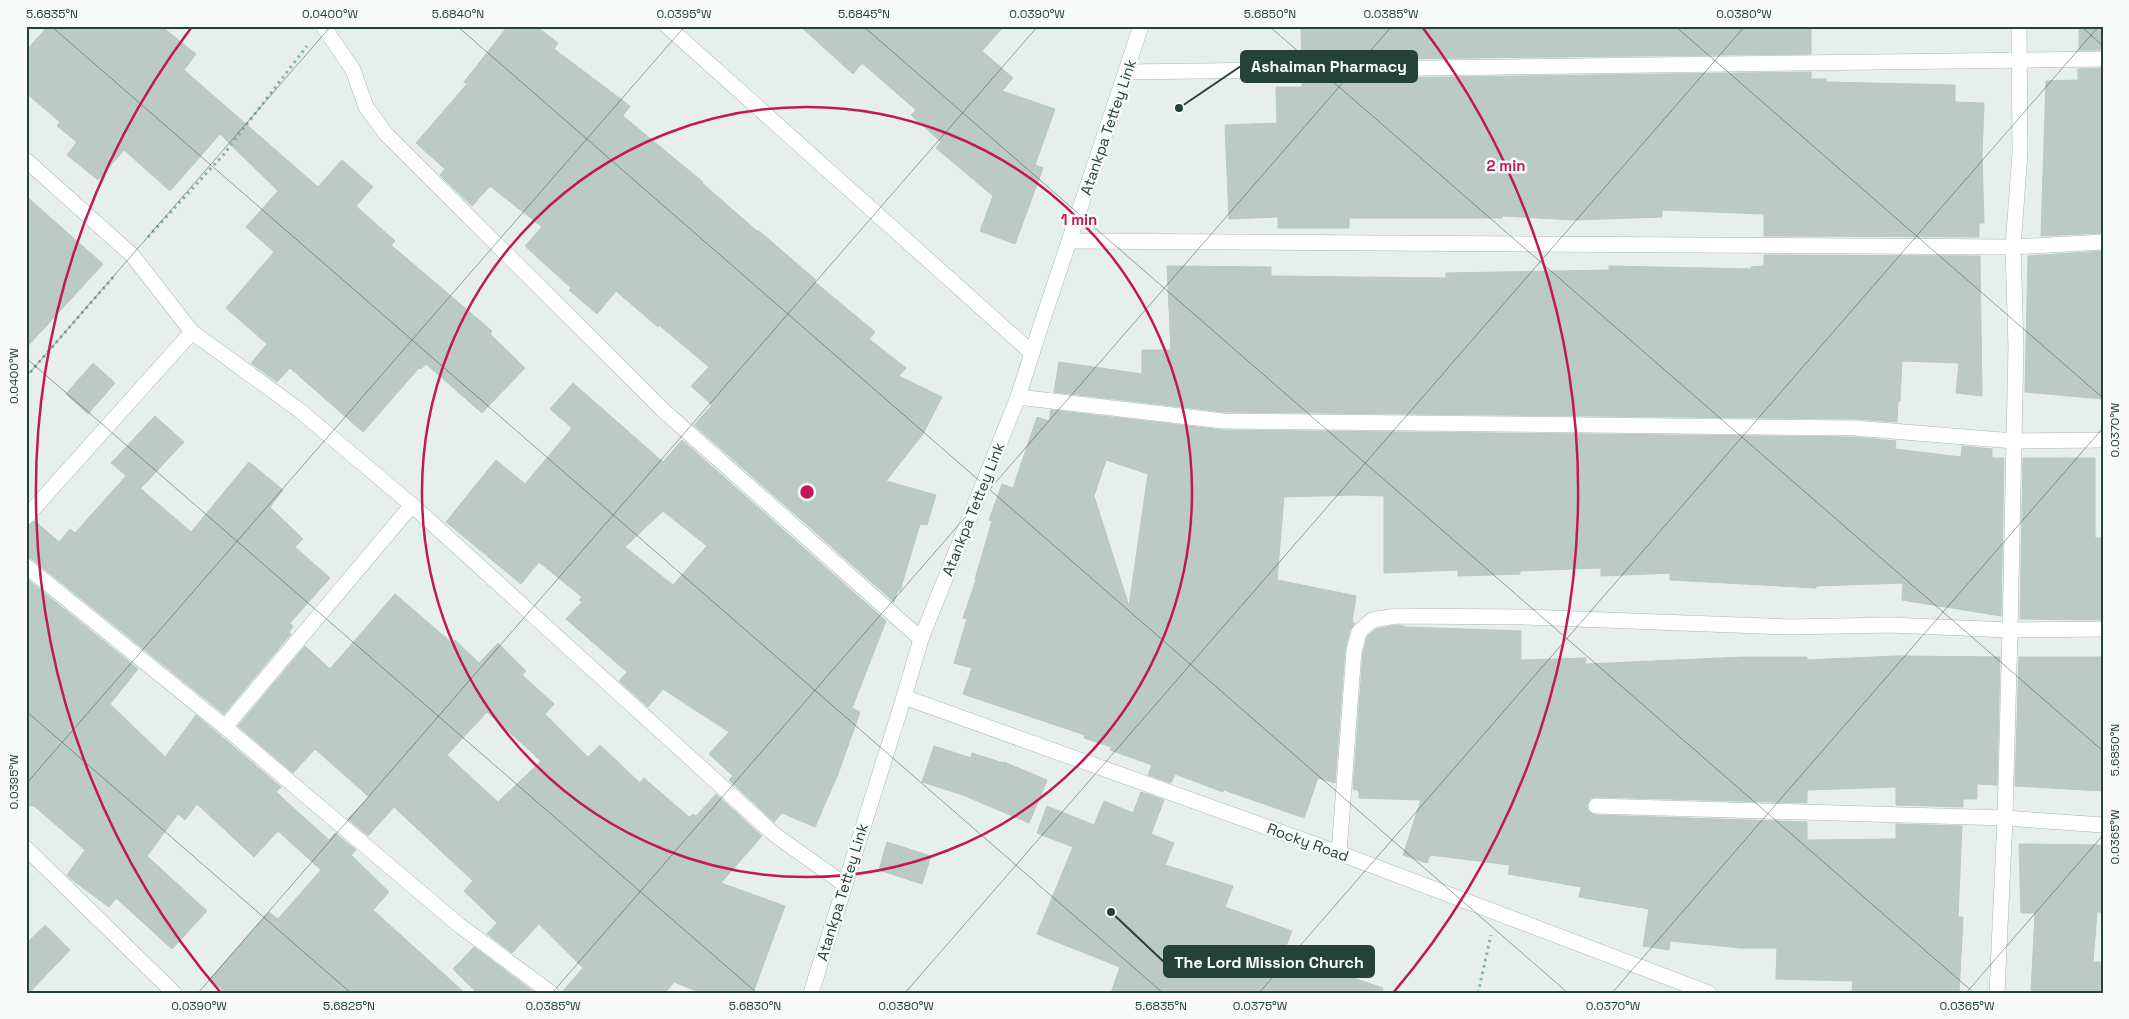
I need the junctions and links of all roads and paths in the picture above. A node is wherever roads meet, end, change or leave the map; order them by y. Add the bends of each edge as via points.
1 (323, 26) edge
2 (667, 26) edge
3 (1141, 26) edge
4 (2020, 26) edge
5 (310, 41) dead end
6 (2103, 59) edge
7 (2020, 61) junction
8 (1127, 72) junction
9 (26, 160) edge
10 (1070, 241) junction
11 (2103, 242) edge
12 (2013, 247) junction
13 (132, 255) junction
14 (192, 332) junction
15 (1032, 353) junction
16 (26, 377) edge
17 (1018, 397) junction
18 (2103, 440) edge
19 (2014, 441) junction
20 (412, 505) junction
21 (26, 518) edge
22 (26, 566) edge
23 (2103, 629) edge
24 (2010, 630) junction
25 (921, 639) junction
26 (904, 697) junction
27 (224, 726) junction
28 (1596, 806) dead end
29 (2005, 818) junction
30 (2103, 825) edge
31 (26, 848) edge
32 (1339, 853) junction
33 (844, 884) junction
34 (1496, 912) junction
35 (174, 993) edge
36 (551, 993) edge
37 (811, 993) edge
38 (1478, 993) edge
39 (1709, 993) edge
40 (1997, 993) edge

1 - 25 street via 353,70 366,107 386,134 665,412
2 - 15 street
3 - 8 street, Atankpa Tettey Link
4 - 7 street
5 - 13 path via 224,154
6 - 7 street
7 - 8 street
7 - 12 street via 2020,153
8 - 10 street, Atankpa Tettey Link
9 - 13 street
10 - 12 street
10 - 15 street, Atankpa Tettey Link
11 - 12 street
12 - 19 street
13 - 14 street
13 - 16 path
14 - 20 street via 298,410
14 - 21 street
15 - 17 street, Atankpa Tettey Link
17 - 19 street via 1223,421 1855,428
17 - 25 street, Atankpa Tettey Link
18 - 19 street
19 - 24 street
20 - 27 street
20 - 33 street via 775,835
22 - 27 street
23 - 24 street
24 - 29 street
24 - 32 street via 1790,627 1515,617 1396,616 1372,620 1359,632 1354,651
25 - 26 street, Atankpa Tettey Link
26 - 32 street, Rocky Road
26 - 33 street, Atankpa Tettey Link
27 - 36 street via 459,925
28 - 29 street
29 - 30 street
29 - 40 street
31 - 35 street
32 - 34 street, Rocky Road
33 - 37 street, Atankpa Tettey Link
34 - 38 path
34 - 39 street, Rocky Road

